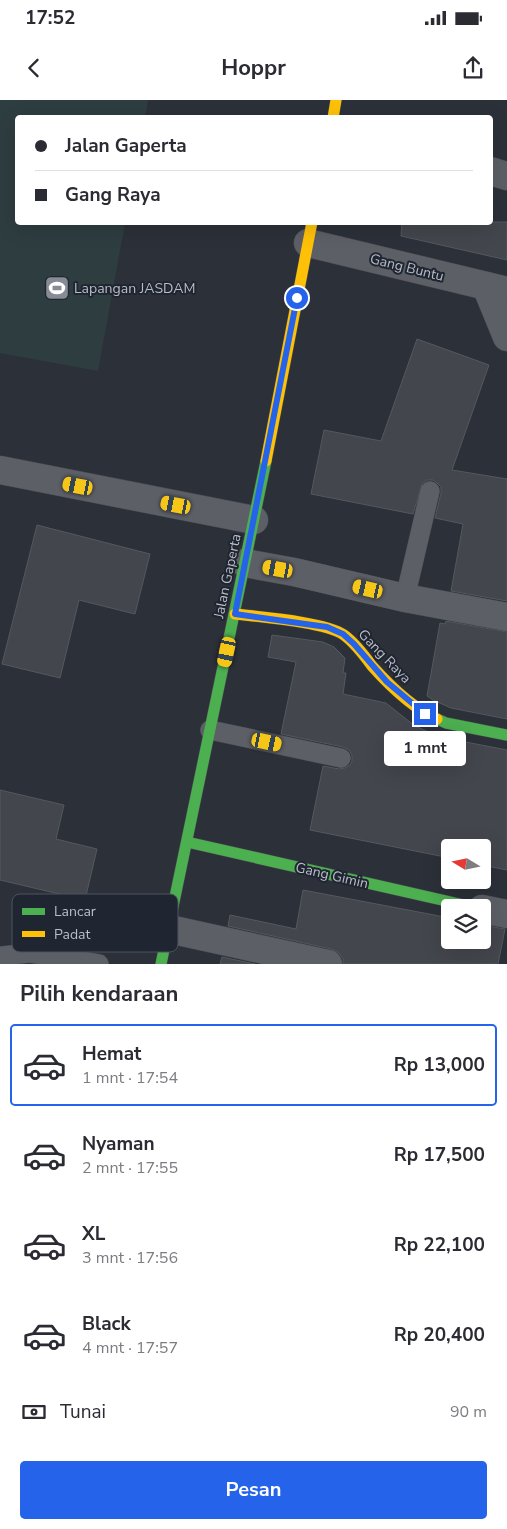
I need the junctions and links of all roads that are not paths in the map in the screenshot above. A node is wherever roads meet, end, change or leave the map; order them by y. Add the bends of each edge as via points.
1 (336, 100) edge
2 (334, 115) edge
3 (493, 172) edge
4 (507, 176) edge
5 (310, 233) edge
6 (497, 288) edge
7 (507, 337) edge
8 (0, 470) edge
9 (430, 491) dead end
10 (254, 520) junction
11 (244, 563) junction
12 (406, 598) junction
13 (235, 614) junction
14 (507, 617) edge
15 (210, 730) junction
16 (507, 735) edge
17 (342, 758) dead end
18 (187, 842) junction
19 (176, 894) edge
20 (441, 900) edge
21 (491, 911) edge
22 (507, 914) edge
23 (178, 932) edge
24 (0, 958) edge
25 (100, 964) edge
26 (328, 964) edge

1 - 2 street
3 - 4 street
5 - 6 street, Gang Buntu
5 - 10 street, Jalan Gaperta
6 - 7 street
8 - 10 street
9 - 12 lane
10 - 11 street, Jalan Gaperta
11 - 12 street
11 - 13 street, Jalan Gaperta
12 - 14 street
13 - 15 street, Jalan Gaperta
13 - 16 street, Gang Raya via 327,627 343,634 387,682 425,714 446,723
15 - 17 lane
15 - 18 street, Jalan Gaperta
18 - 19 street, Jalan Gaperta
18 - 20 street, Gang Gimin
21 - 22 street
23 - 26 street
24 - 25 lane via 30,953

